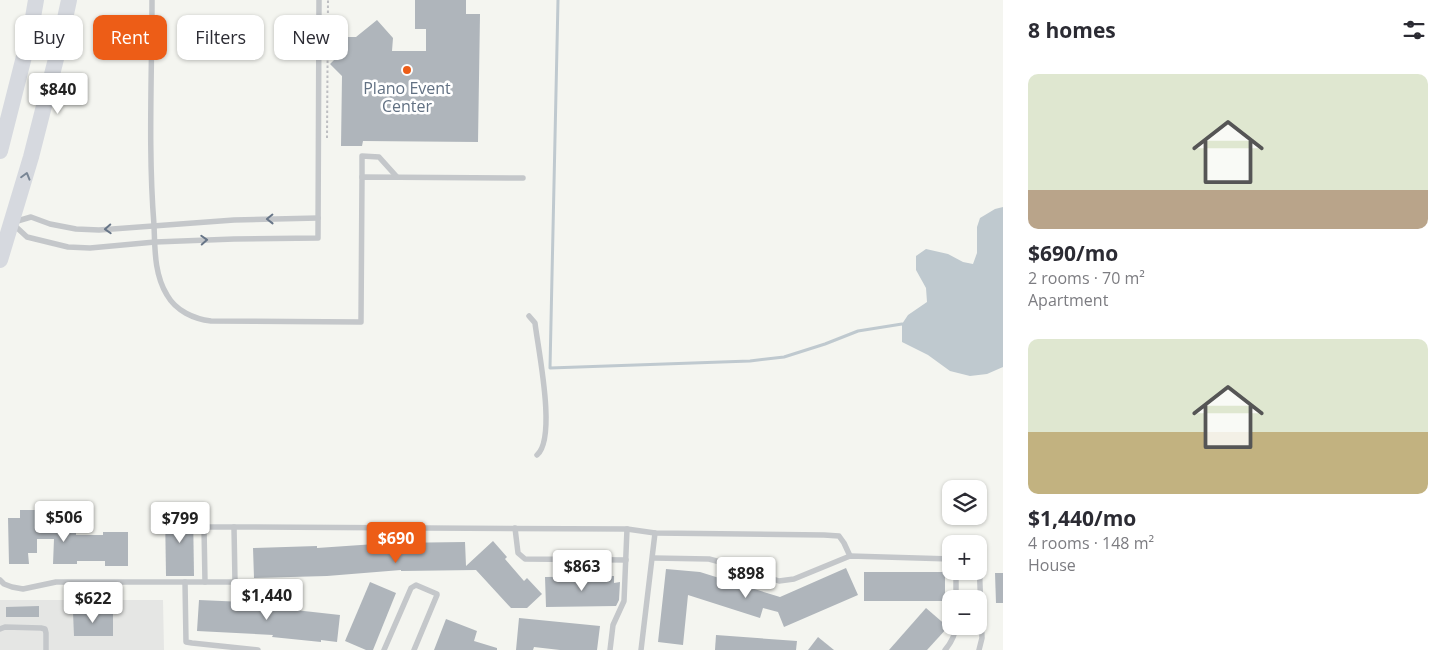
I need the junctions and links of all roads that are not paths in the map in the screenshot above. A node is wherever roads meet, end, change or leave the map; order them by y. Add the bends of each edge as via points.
1 (36, 0) edge
2 (69, 0) edge
3 (152, 0) edge
4 (319, 0) edge
5 (0, 151) edge
6 (362, 177) junction
7 (397, 177) junction
8 (523, 178) dead end
9 (318, 218) junction
10 (12, 222) junction
11 (154, 225) junction
12 (155, 242) junction
13 (0, 260) edge
14 (529, 316) dead end
15 (538, 455) dead end
16 (234, 527) junction
17 (515, 528) junction
18 (627, 529) junction
19 (655, 533) junction
20 (850, 556) junction
21 (653, 558) junction
22 (942, 559) edge
23 (626, 560) junction
24 (0, 580) edge
25 (980, 580) edge
26 (185, 582) junction
27 (205, 582) junction
28 (0, 629) edge
29 (954, 635) edge
30 (46, 650) edge
31 (258, 650) edge
32 (384, 650) edge
33 (414, 650) edge
34 (610, 650) edge
35 (641, 650) edge
36 (944, 650) edge
37 (980, 650) edge

1 - 5 main road
10 -> 2 main road
3 - 11 lane via 150,185
4 - 9 lane
6 - 7 lane
6 - 7 lane via 362,156 370,156 379,157
6 - 12 lane via 361,322 211,321 194,317 179,309 167,296 160,281
7 - 8 lane
9 -> 11 lane
12 -> 9 lane via 318,238
11 -> 10 lane via 99,230 76,229 31,217
10 - 12 lane via 26,237 68,247 98,248
10 - 13 main road
11 - 12 lane
14 - 15 lane via 535,323 546,407 545,442
16 - 17 lane
16 - 27 lane via 234,582
16 - 27 lane via 204,528
17 - 18 lane
17 - 23 lane via 518,553 525,559
18 - 19 lane
18 - 23 lane
19 - 20 lane via 839,536
19 - 21 lane
20 - 21 lane via 794,579 779,581 709,559
20 - 22 lane
21 - 35 lane
23 - 34 lane via 624,601 613,625
24 - 26 lane via 12,587 23,588 56,582
25 - 37 lane
26 - 27 lane
26 - 31 lane via 186,642
28 - 30 lane via 44,629
29 - 36 lane
32 - 33 lane via 411,588 416,585 438,595

